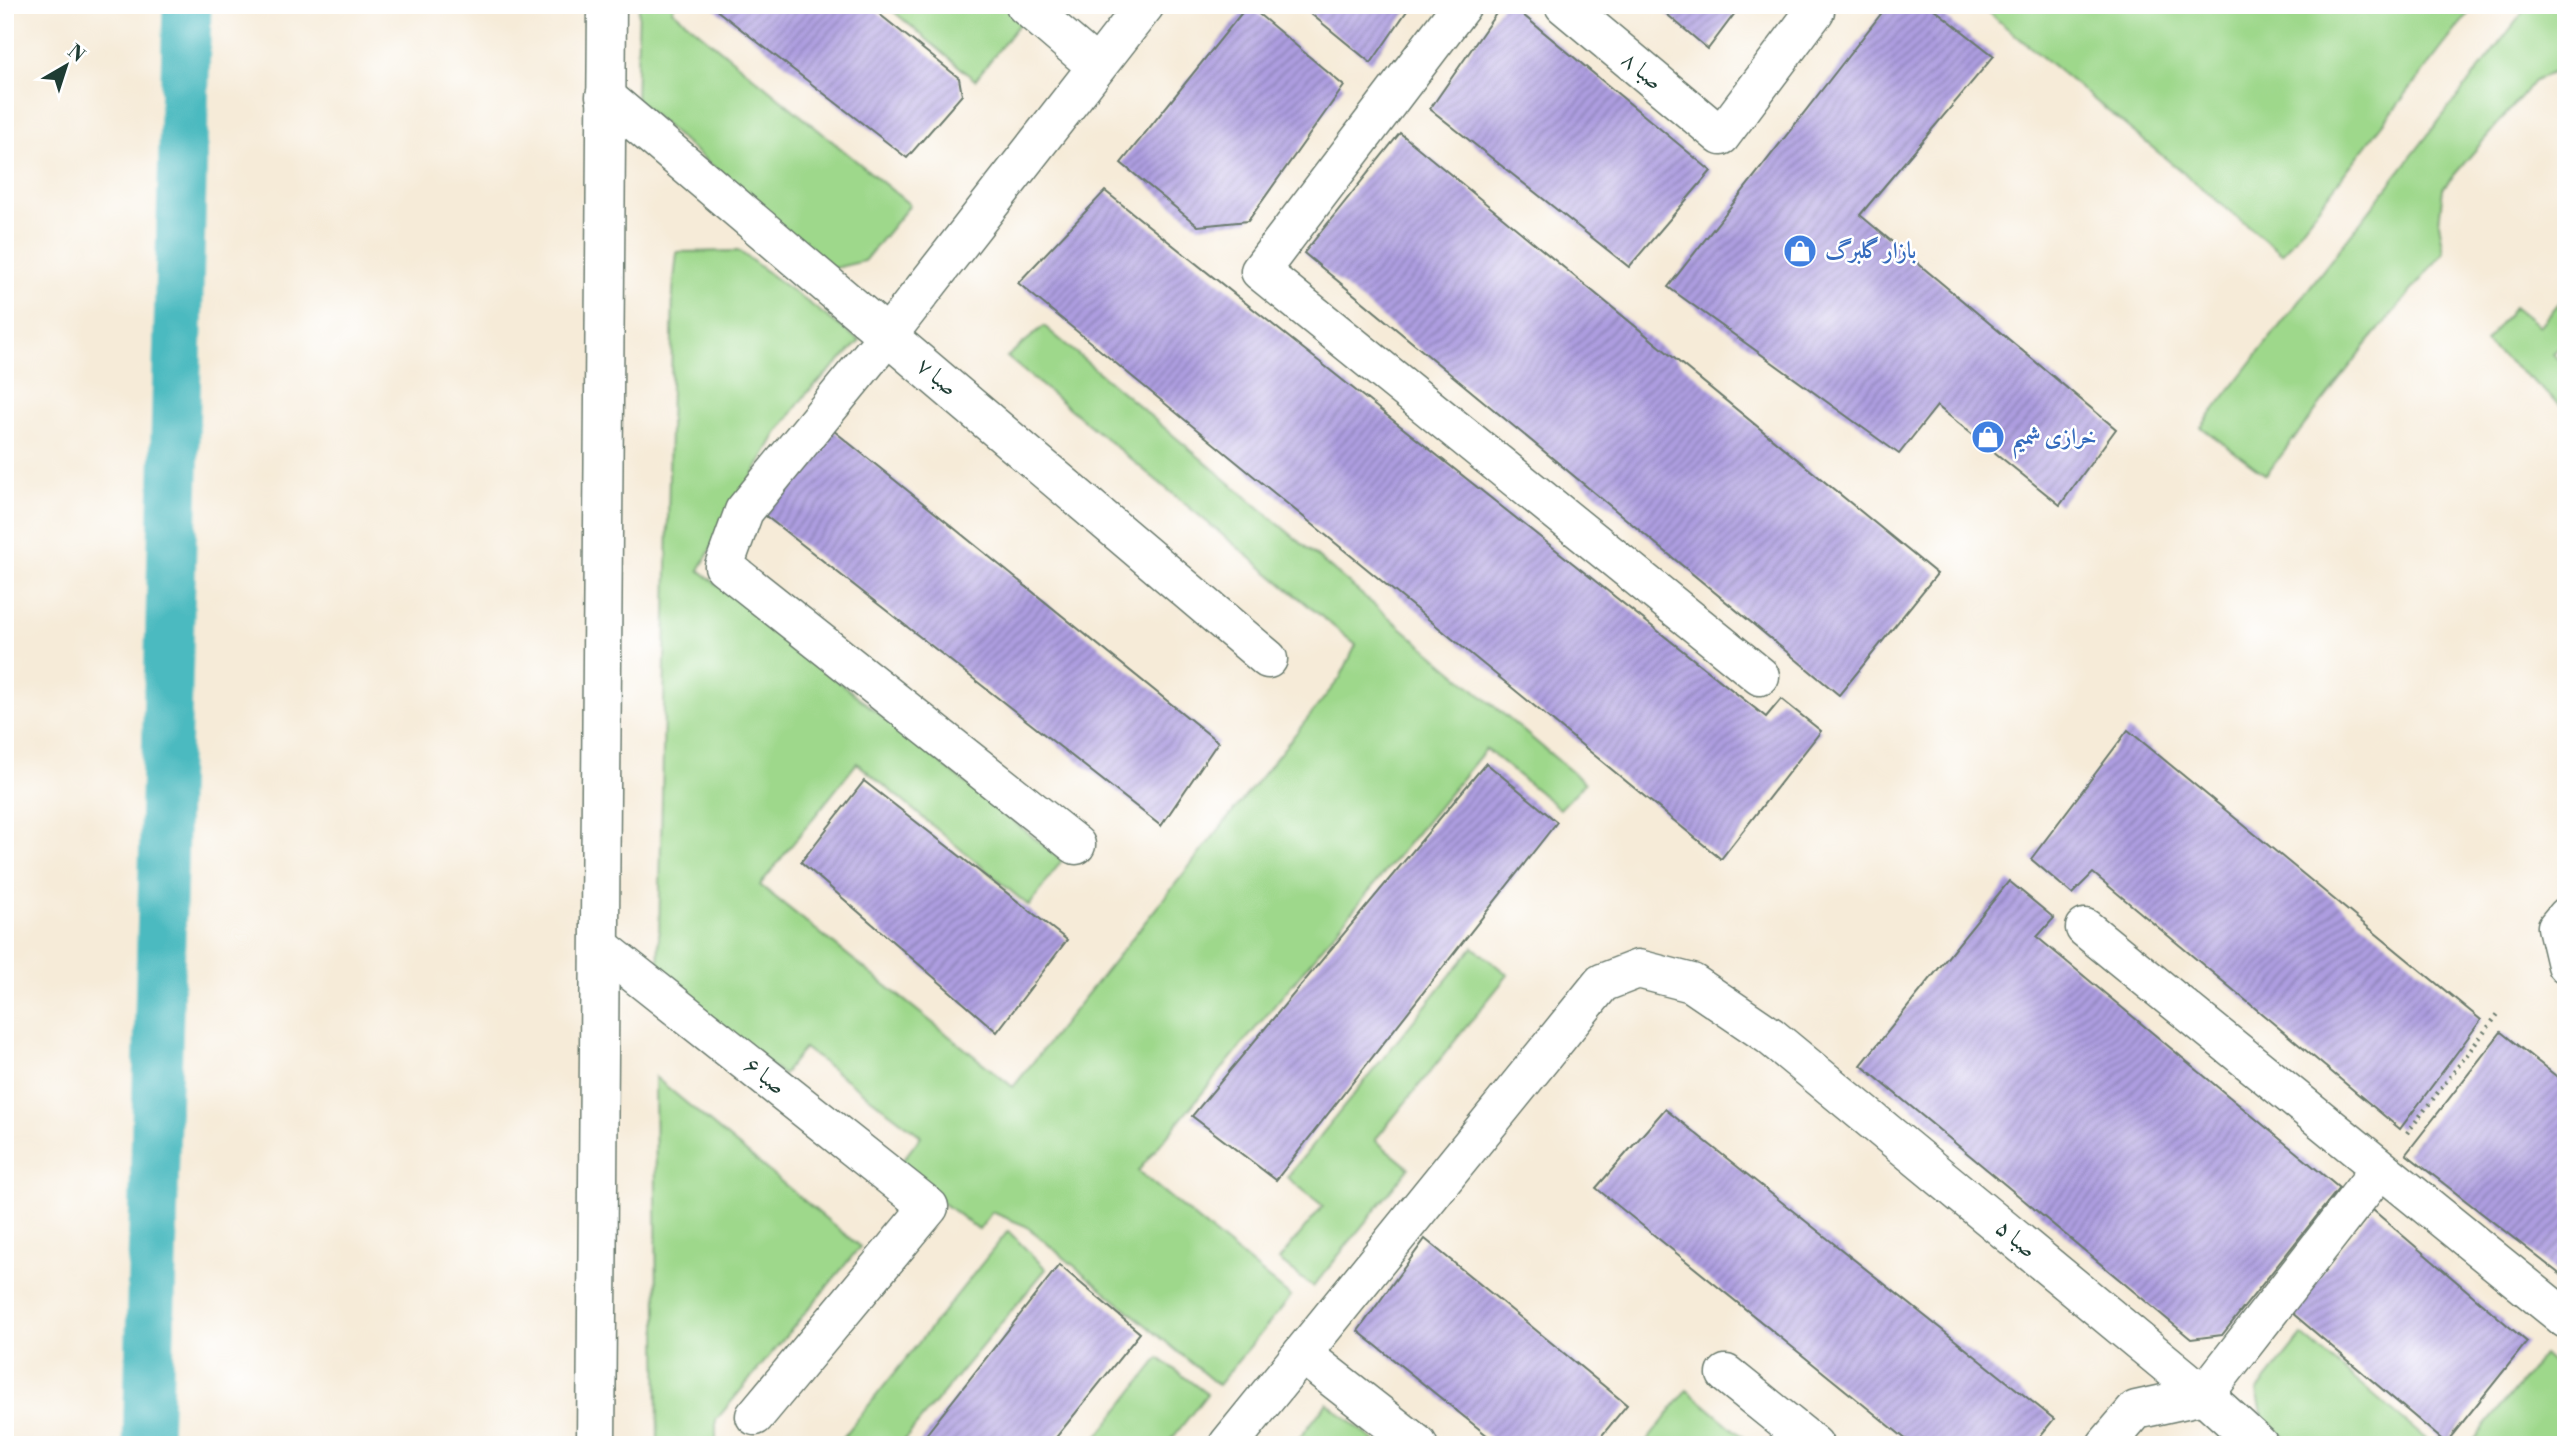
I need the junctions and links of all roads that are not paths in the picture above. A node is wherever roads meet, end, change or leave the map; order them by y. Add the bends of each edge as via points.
1 (607, 5) edge
2 (1025, 5) edge
3 (1145, 5) edge
4 (1462, 5) edge
5 (1564, 5) edge
6 (1815, 11) dead end
7 (1096, 65) junction
8 (606, 96) junction
9 (888, 335) junction
10 (1268, 659) dead end
11 (1760, 676) dead end
12 (1076, 845) dead end
13 (2561, 922) edge
14 (2085, 928) dead end
15 (601, 947) junction
16 (2566, 964) edge
17 (2380, 1169) junction
18 (2566, 1319) edge
19 (1302, 1353) junction
20 (1726, 1374) dead end
21 (2204, 1395) junction
22 (755, 1416) dead end
23 (596, 1445) edge
24 (1228, 1445) edge
25 (1418, 1445) edge
26 (1814, 1445) edge
27 (2106, 1445) edge
28 (2259, 1445) edge

1 - 8 street
2 - 7 street
3 - 7 street
4 - 11 street via 1260,271
5 - 6 street, صبا ۸ via 1721,136
7 - 9 street
8 - 9 street, صبا ۷
8 - 15 street
9 - 10 street, صبا ۷
9 - 12 street via 744,511 724,566
13 - 16 street
14 - 17 street
15 - 22 street, صبا ۶ via 929,1206
15 - 23 street
17 - 18 street
17 - 21 street
19 - 21 street, صبا ۵ via 1602,983 1638,969 1692,983 1770,1036
19 - 24 street, صبا ۵
19 - 25 street
20 - 26 street
21 - 27 street via 2136,1410
21 - 28 street, صبا ۵

